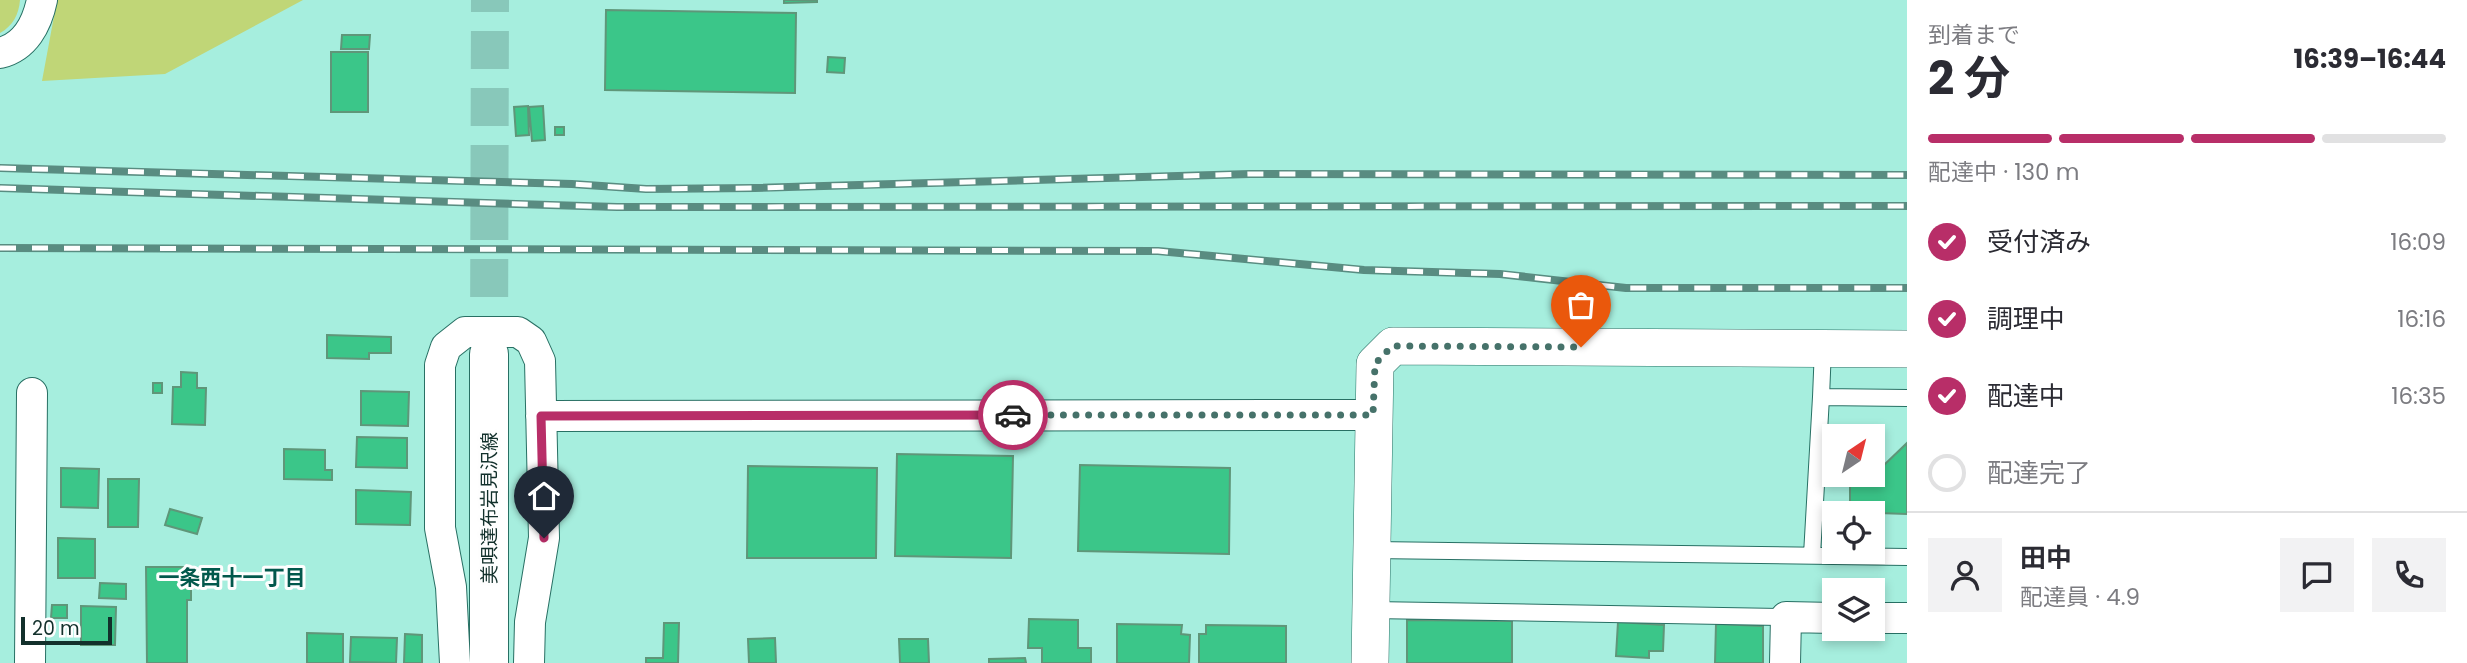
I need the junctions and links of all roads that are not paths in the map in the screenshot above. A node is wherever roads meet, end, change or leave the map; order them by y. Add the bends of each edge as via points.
1 (42, 0) edge
2 (0, 53) edge
3 (1823, 348) junction
4 (1907, 349) edge
5 (489, 354) tunnel mouth
6 (32, 393) dead end
7 (1821, 397) junction
8 (1907, 398) edge
9 (1373, 415) junction
10 (541, 416) junction
11 (1373, 550) junction
12 (1812, 555) junction
13 (1907, 557) edge
14 (1372, 610) junction
15 (1786, 617) junction
16 (1822, 618) edge
17 (1885, 618) edge
18 (1907, 618) edge
19 (30, 663) edge
20 (455, 663) edge
21 (489, 663) edge
22 (529, 663) edge
23 (1370, 663) edge
24 (1785, 663) edge

1 - 2 street via 27,37
3 - 4 street
3 - 7 lane
3 - 9 street via 1392,346 1375,364
5 - 21 main road, 美唄達布岩見沢線
6 - 19 street
7 - 8 lane
7 - 12 lane
9 - 10 street
9 - 11 street
10 - 20 street via 540,361 531,341 518,331 465,332 446,347 440,365 440,528 451,587
10 - 22 street via 544,538 530,622
11 - 12 lane
11 - 14 street
12 - 13 lane
14 - 15 lane
14 - 23 street
15 - 16 street
15 - 24 street
17 - 18 street

